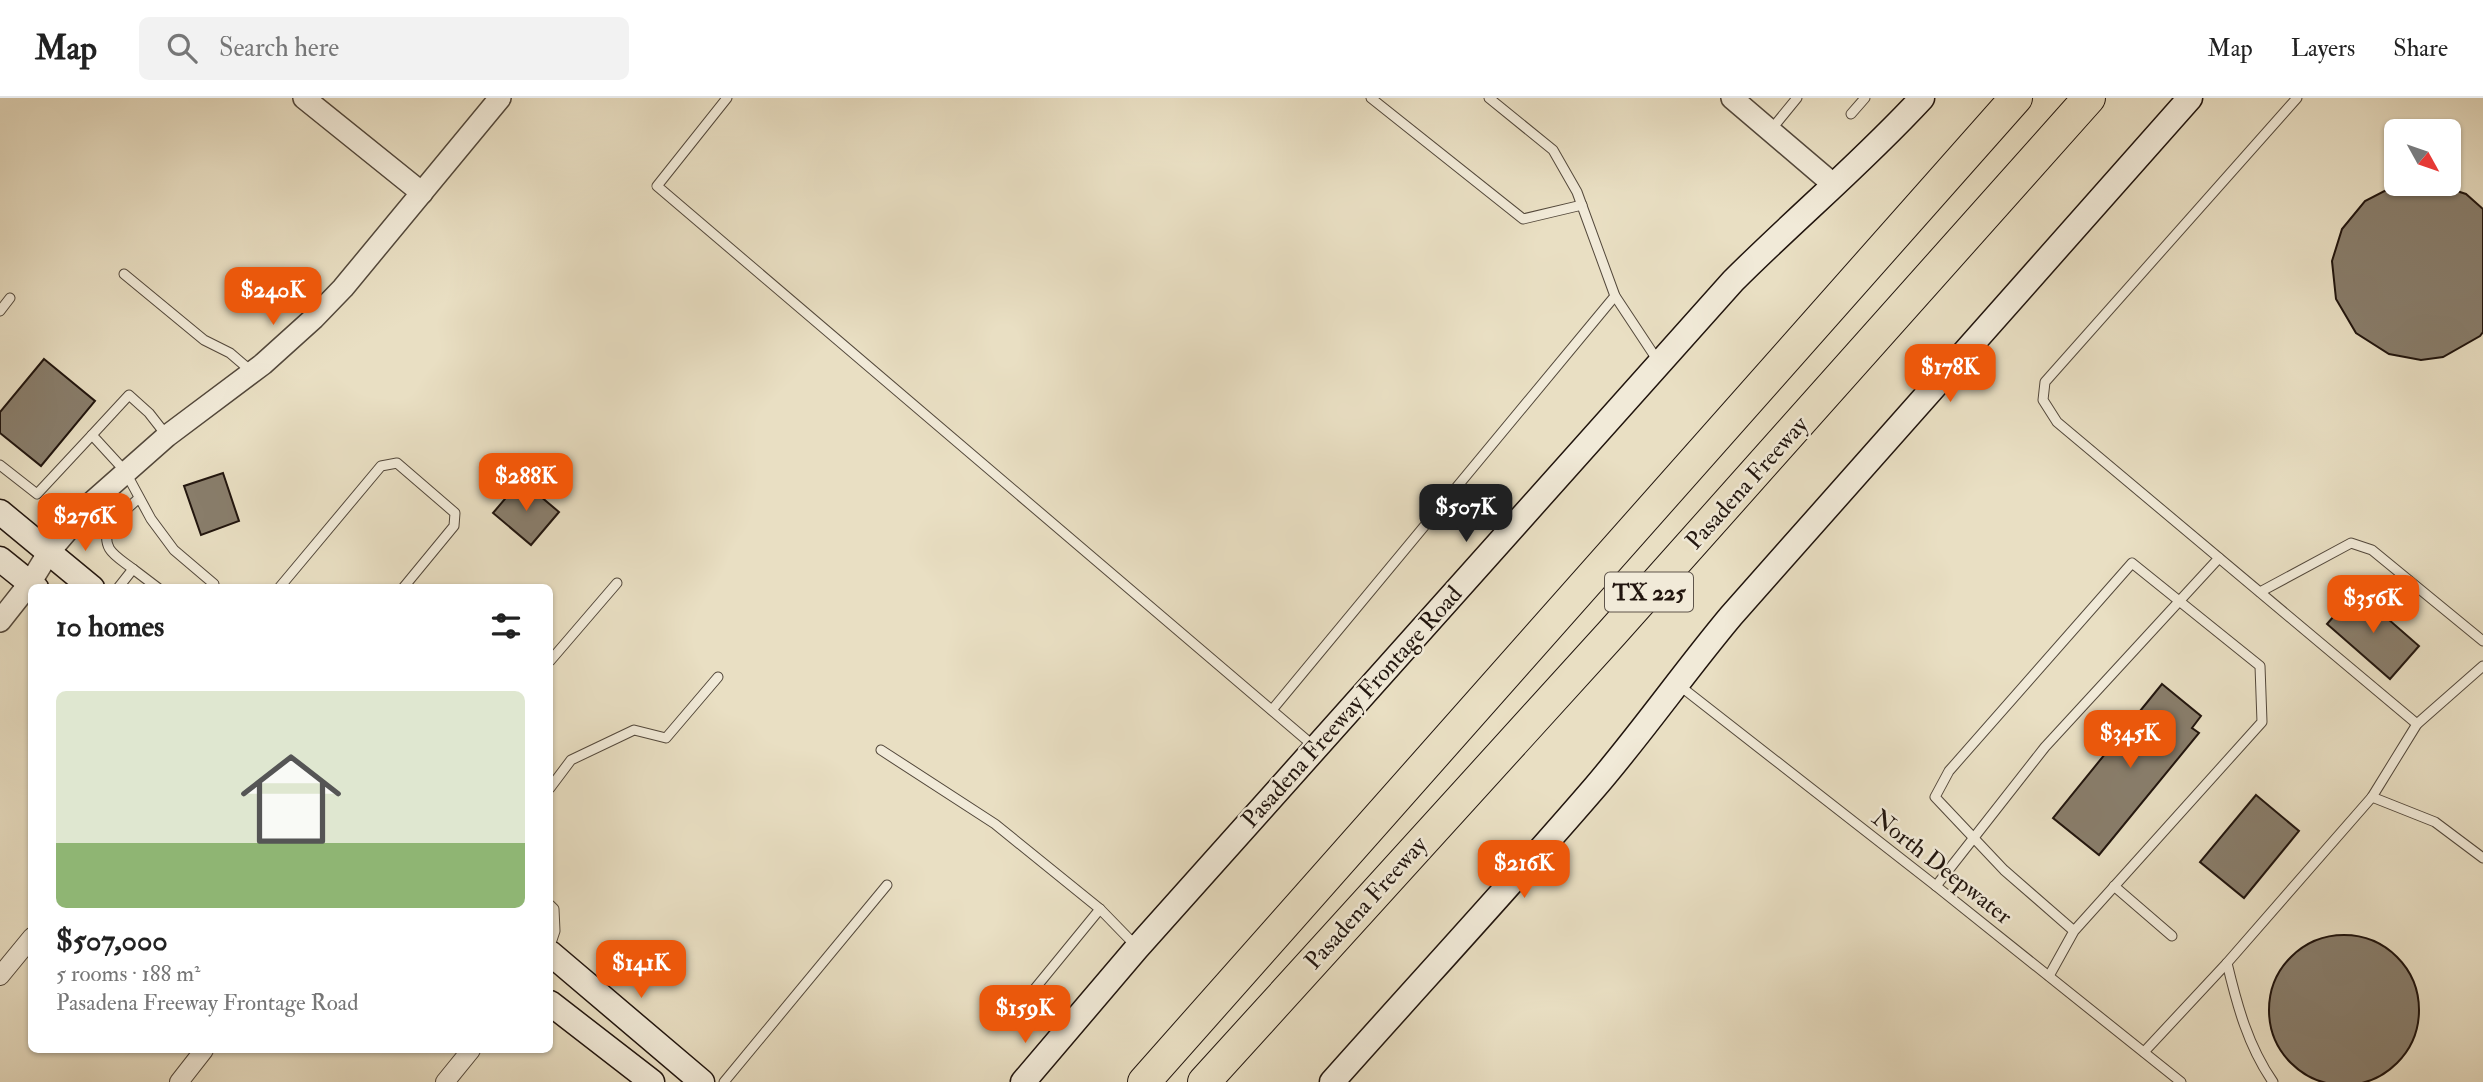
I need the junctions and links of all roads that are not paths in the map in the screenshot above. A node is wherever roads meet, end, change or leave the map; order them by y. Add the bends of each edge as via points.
1 (304, 98) edge
2 (500, 98) edge
3 (727, 98) edge
4 (1371, 98) edge
5 (1489, 98) edge
6 (1732, 98) edge
7 (1797, 98) edge
8 (1866, 98) edge
9 (2016, 98) edge
10 (2089, 98) edge
11 (2190, 98) edge
12 (2297, 98) edge
13 (1913, 101) edge
14 (1851, 114) dead end
15 (1770, 131) junction
16 (1834, 185) junction
17 (422, 193) junction
18 (1582, 205) junction
19 (124, 274) dead end
20 (1615, 296) junction
21 (10, 298) dead end
22 (0, 311) edge
23 (1659, 363) junction
24 (252, 372) junction
25 (92, 435) junction
26 (167, 436) junction
27 (0, 465) edge
28 (125, 471) junction
29 (139, 498) junction
30 (90, 504) junction
31 (0, 512) edge
32 (108, 526) junction
33 (49, 552) junction
34 (2219, 558) junction
35 (0, 559) edge
36 (133, 569) junction
37 (617, 583) dead end
38 (31, 584) edge
39 (34, 584) edge
40 (87, 584) edge
41 (121, 584) edge
42 (153, 584) edge
43 (214, 584) edge
44 (282, 584) edge
45 (406, 584) edge
46 (28, 591) edge
47 (2260, 592) junction
48 (2179, 601) junction
49 (0, 621) edge
50 (2483, 641) edge
51 (553, 658) edge
52 (2483, 666) edge
53 (718, 677) dead end
54 (1678, 685) junction
55 (1272, 710) junction
56 (2417, 724) junction
57 (1316, 748) junction
58 (881, 750) dead end
59 (553, 784) edge
60 (2372, 797) junction
61 (1974, 839) junction
62 (2483, 858) edge
63 (887, 885) dead end
64 (1936, 886) junction
65 (2114, 886) junction
66 (553, 908) edge
67 (1100, 909) junction
68 (2074, 931) junction
69 (2172, 936) dead end
70 (553, 937) edge
71 (28, 942) edge
72 (1138, 947) junction
73 (553, 956) edge
74 (2227, 963) junction
75 (0, 976) edge
76 (2049, 976) junction
77 (1028, 997) dead end
78 (553, 1005) edge
79 (2144, 1052) junction
80 (202, 1053) edge
81 (469, 1053) edge
82 (179, 1082) edge
83 (445, 1082) edge
84 (652, 1082) edge
85 (702, 1082) edge
86 (724, 1082) edge
87 (1023, 1082) edge
88 (1144, 1082) edge
89 (1204, 1082) edge
90 (1332, 1082) edge
91 (2181, 1082) edge
92 (2273, 1082) edge

1 - 17 street
2 - 17 street
3 - 55 lane via 657,186
4 - 18 lane via 1523,219
5 - 18 lane via 1553,150
6 - 15 street
7 - 15 lane
8 - 14 lane
9 - 88 highway, Pasadena Freeway / TX 225
10 - 89 highway, Pasadena Freeway / TX 225
11 - 54 main road via 1731,616
12 - 34 lane via 2045,382 2043,400 2057,422
13 - 16 main road, Pasadena Freeway Frontage Road via 1884,139
15 - 16 street
16 - 23 main road, Pasadena Freeway Frontage Road via 1733,281
17 - 24 street via 343,288
18 - 20 lane
19 - 24 lane via 204,340
20 - 23 lane
20 - 55 lane
21 - 22 lane
23 - 57 main road, Pasadena Freeway Frontage Road
24 - 26 street
25 - 26 lane via 129,395
25 - 27 lane via 37,494
25 - 28 lane
26 - 28 street
28 - 29 lane
28 - 30 street
29 - 32 lane
29 - 43 lane via 174,550
30 - 32 lane
30 - 33 street
31 - 33 main road
32 - 36 lane via 108,550
33 - 39 street
33 - 40 main road
34 - 47 lane
34 - 48 lane
35 - 38 main road
36 - 41 lane
36 - 42 lane
37 - 51 lane
44 - 45 lane via 381,466 397,463 455,513 454,526
46 - 49 street
47 - 50 lane via 2351,543 2372,550
47 - 56 lane
48 - 61 lane via 2045,747
48 - 61 lane via 2132,563 1949,771 1935,797
48 - 65 lane via 2260,666 2262,722
52 - 56 lane
53 - 59 lane via 666,738 634,730 571,760
54 - 64 lane, North Deepwater
54 - 90 main road via 1597,785
55 - 57 lane
56 - 60 lane
57 - 72 main road, Pasadena Freeway Frontage Road
58 - 67 lane via 995,824
60 - 62 lane via 2435,822
60 - 74 lane
61 - 64 lane
61 - 68 lane
63 - 86 lane
64 - 76 lane, North Deepwater
65 - 68 lane
65 - 69 lane
66 - 70 lane
67 - 72 lane
67 - 77 lane
68 - 76 lane
71 - 75 street
72 - 87 main road, Pasadena Freeway Frontage Road
73 - 85 main road
74 - 79 lane
74 - 92 lane via 2238,1009 2260,1063
76 - 79 lane, North Deepwater
78 - 84 main road
79 - 91 lane, North Deepwater
80 - 82 street
81 - 83 street

